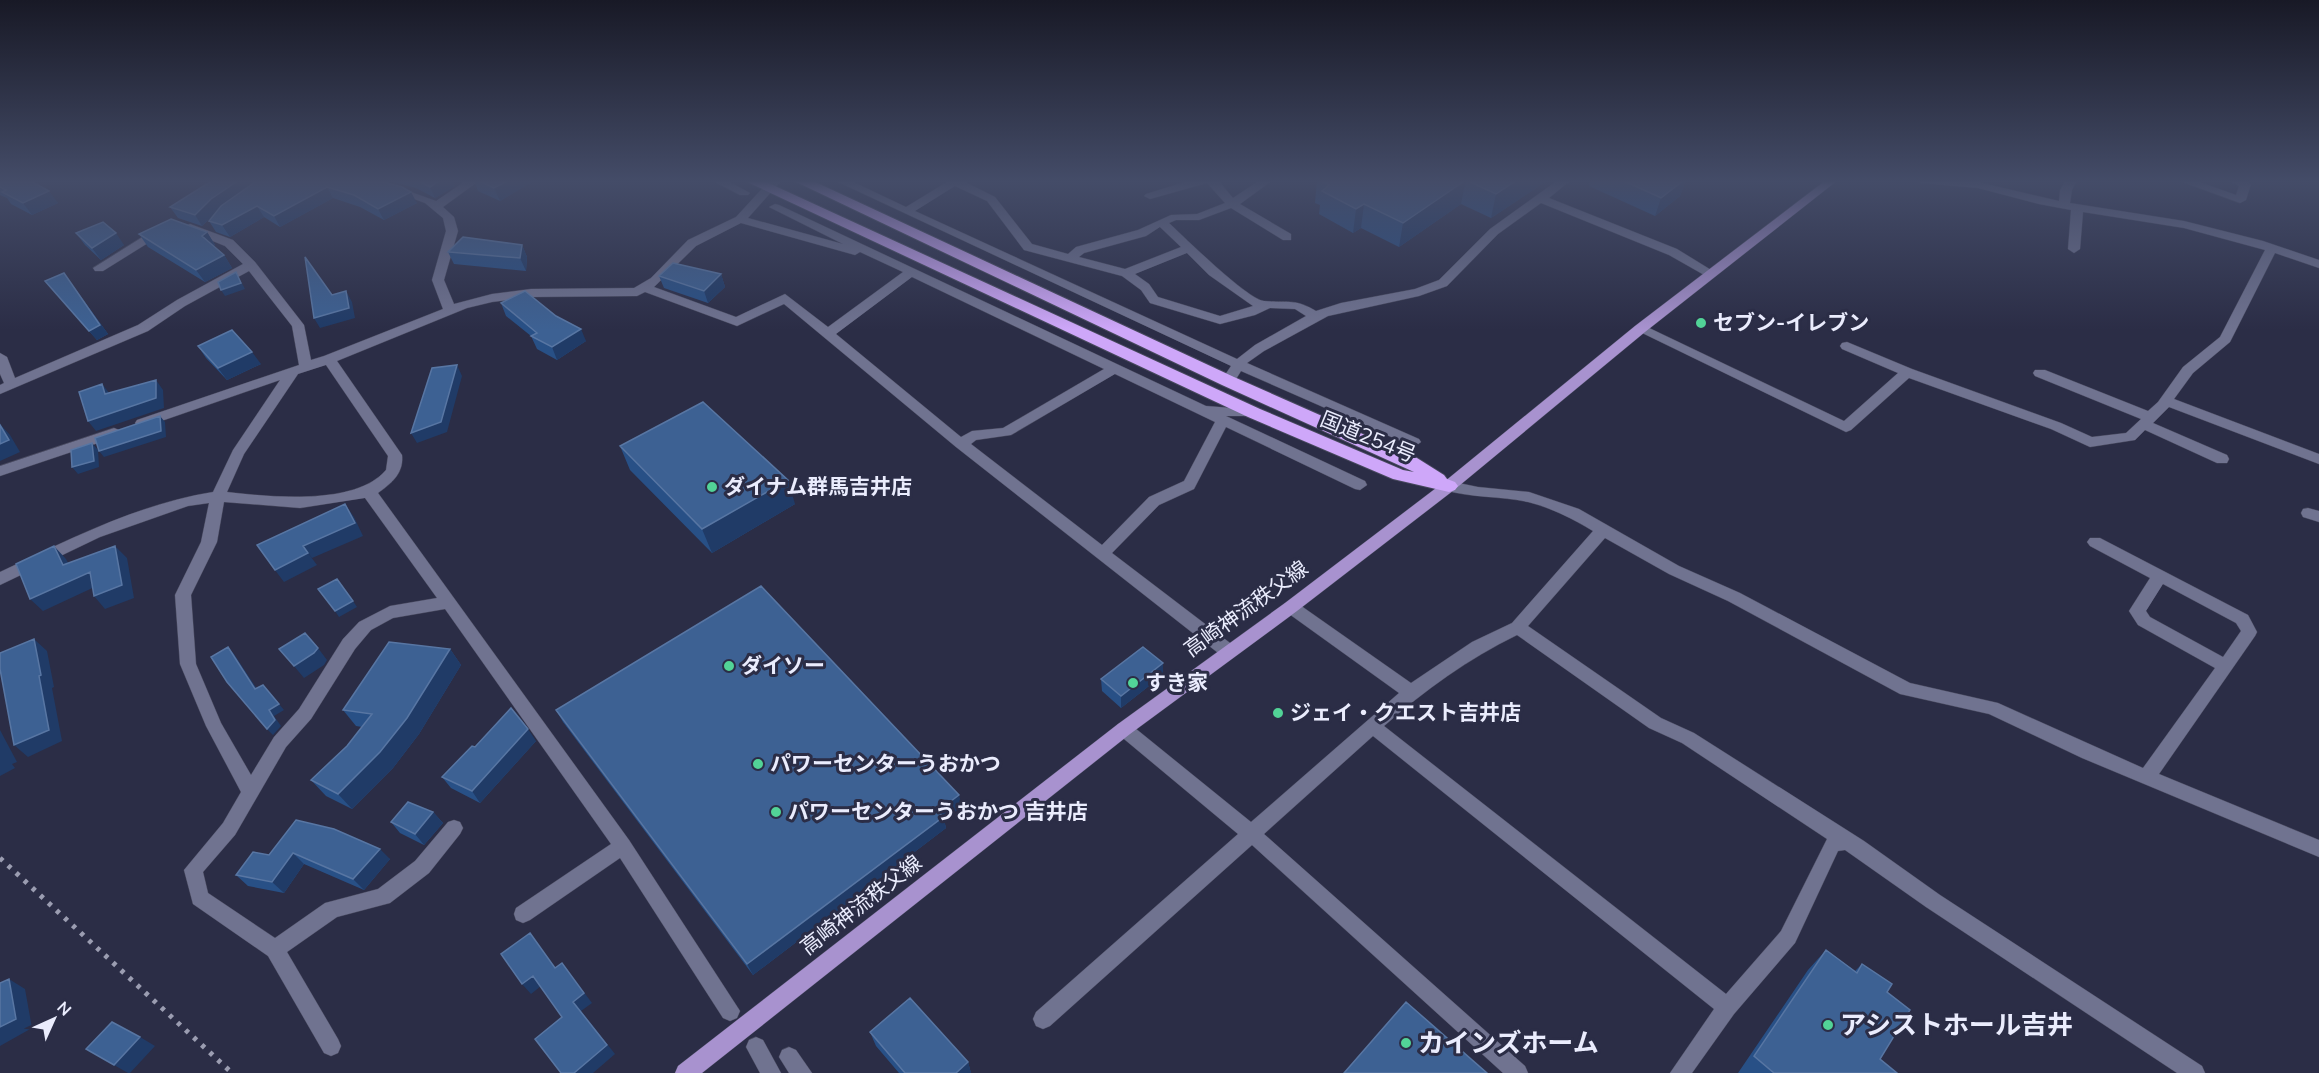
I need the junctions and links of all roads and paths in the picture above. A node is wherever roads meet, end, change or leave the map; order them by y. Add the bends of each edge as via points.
1 (165, 230) edge
2 (209, 230) edge
3 (452, 230) edge
4 (718, 230) edge
5 (778, 230) edge
6 (824, 230) edge
7 (863, 230) edge
8 (906, 230) edge
9 (950, 230) edge
10 (1014, 230) edge
11 (1147, 230) edge
12 (1170, 230) edge
13 (1275, 230) edge
14 (1497, 230) edge
15 (1619, 230) edge
16 (1767, 230) edge
17 (2075, 230) edge
18 (2203, 230) edge
19 (1287, 237) dead end
20 (860, 247) junction
21 (899, 248) junction
22 (1190, 248) junction
23 (2272, 248) junction
24 (2073, 249) dead end
25 (1070, 259) junction
26 (2319, 264) edge
27 (251, 266) junction
28 (99, 268) dead end
29 (914, 273) junction
30 (1126, 273) junction
31 (1710, 273) junction
32 (645, 288) junction
33 (1262, 307) junction
34 (450, 311) junction
35 (1314, 315) junction
36 (1640, 329) junction
37 (828, 334) junction
38 (1847, 346) dead end
39 (0, 357) edge
40 (329, 359) junction
41 (1237, 364) junction
42 (1114, 369) junction
43 (299, 370) junction
44 (1907, 372) junction
45 (2040, 373) dead end
46 (1228, 381) junction
47 (6, 387) edge
48 (2166, 401) junction
49 (1200, 410) junction
50 (1254, 413) junction
51 (1223, 420) junction
52 (2147, 421) junction
53 (1414, 442) dead end
54 (961, 444) junction
55 (2222, 459) dead end
56 (2319, 459) edge
57 (0, 471) edge
58 (1360, 485) dead end
59 (1449, 486) junction
60 (369, 492) junction
61 (219, 496) junction
62 (1604, 529) junction
63 (2095, 542) dead end
64 (1102, 553) junction
65 (2160, 576) junction
66 (0, 579) edge
67 (447, 603) junction
68 (1291, 607) junction
69 (1518, 627) junction
70 (1228, 651) junction
71 (2225, 666) junction
72 (1411, 692) junction
73 (1372, 726) junction
74 (1124, 729) junction
75 (2147, 777) junction
76 (251, 792) junction
77 (454, 828) dead end
78 (1252, 834) junction
79 (1846, 841) junction
80 (623, 846) junction
81 (2319, 849) edge
82 (523, 914) dead end
83 (275, 949) junction
84 (1727, 1007) junction
85 (730, 1011) dead end
86 (1043, 1019) dead end
87 (331, 1046) dead end
88 (756, 1047) dead end
89 (685, 1073) edge
90 (771, 1073) edge
91 (1518, 1073) edge
92 (1680, 1073) edge
93 (2195, 1073) edge

1 - 28 street
2 - 27 street via 229,243
3 - 34 street via 438,280
4 - 32 street via 692,243
5 - 20 street via 854,252
6 - 20 street
7 - 21 highway, 国道254号
8 - 46 highway, 国道254号
9 - 41 street
10 - 25 street via 1028,248
11 - 25 street via 1080,250
12 - 22 street
13 - 19 street
14 - 35 street via 1446,282
15 - 31 street via 1673,252
16 - 31 main road, 高崎神流秩父線
17 - 24 street
18 - 23 street
20 - 29 street
21 - 29 street
21 - 50 highway, 国道254号
22 - 30 street
22 - 33 street via 1213,272
23 - 26 street
23 - 48 street via 2225,339 2187,370
25 - 30 street
27 - 43 street via 298,325
27 - 47 street via 143,328
29 - 37 street
29 - 42 street
30 - 33 street via 1145,287 1154,300 1220,320
31 - 36 main road, 高崎神流秩父線
32 - 34 street via 626,293 514,294
32 - 37 street via 737,322 785,298
33 - 35 street via 1298,305
34 - 40 street
35 - 41 street
36 - 44 street via 1846,428
36 - 59 main road, 高崎神流秩父線
37 - 54 street
38 - 44 street
39 - 47 street
40 - 43 street
40 - 60 street via 395,455 395,471
41 - 46 street
41 - 53 street
42 - 49 street
42 - 54 street via 1006,432 972,436
43 - 57 street
43 - 61 street via 238,453
44 - 52 street via 2090,442 2130,437
45 - 52 street
46 - 59 highway, 国道254号 via 1411,462
48 - 52 street
48 - 56 street
49 - 50 street
49 - 51 street
50 - 59 highway, 国道254号 via 1399,475
51 - 58 street
51 - 64 street via 1189,485 1154,501
52 - 55 street
54 - 64 street
59 - 62 street via 1529,496
59 - 68 main road, 高崎神流秩父線
60 - 61 street via 300,503
60 - 67 street
61 - 66 street via 187,501 95,533
61 - 76 street via 209,542 183,595 188,663 214,726
62 - 69 street
62 - 75 street via 1674,570 1734,597 1906,689 1992,708
63 - 65 street
64 - 70 street
65 - 71 street via 2137,611 2144,621
65 - 71 street via 2242,620 2249,632
67 - 76 street via 390,612 365,626 349,644 305,714 280,742
67 - 80 street
68 - 70 main road, 高崎神流秩父線
68 - 72 street
69 - 72 street via 1478,647
69 - 79 street via 1655,723 1688,738
70 - 74 main road, 高崎神流秩父線
71 - 75 street
72 - 73 street
73 - 78 street
73 - 84 street
74 - 78 street
74 - 89 main road, 高崎神流秩父線
75 - 81 street
76 - 83 street via 229,830 193,870 200,898
77 - 83 street via 422,867 383,897 332,909
78 - 86 street
78 - 91 street
79 - 84 street via 1832,845 1788,937
79 - 93 street
80 - 82 street
80 - 85 street
83 - 87 street
84 - 92 street
88 - 90 street

